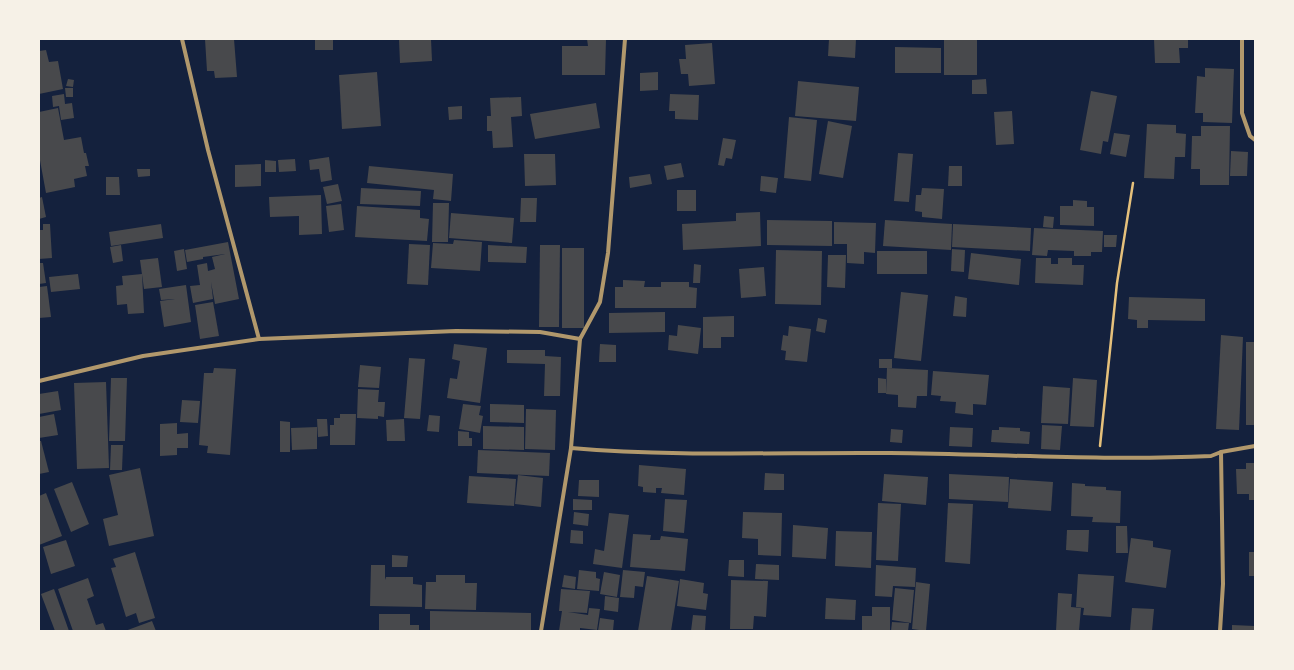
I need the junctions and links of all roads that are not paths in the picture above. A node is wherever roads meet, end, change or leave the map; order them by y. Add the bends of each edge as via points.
1 (182, 39) edge
2 (625, 39) edge
3 (1242, 39) edge
4 (1255, 140) edge
5 (259, 339) junction
6 (580, 339) junction
7 (39, 381) edge
8 (1255, 446) edge
9 (571, 448) junction
10 (1221, 452) junction
11 (541, 631) edge
12 (1220, 631) edge

1 - 5 street via 208,150
2 - 6 street via 608,253 600,302
3 - 4 street via 1242,112 1250,136
5 - 6 street via 456,331 540,332
5 - 7 street via 143,356
6 - 9 street
8 - 10 street
9 - 10 street via 620,452 891,453 1099,458 1211,456
9 - 11 street
10 - 12 street via 1223,584

